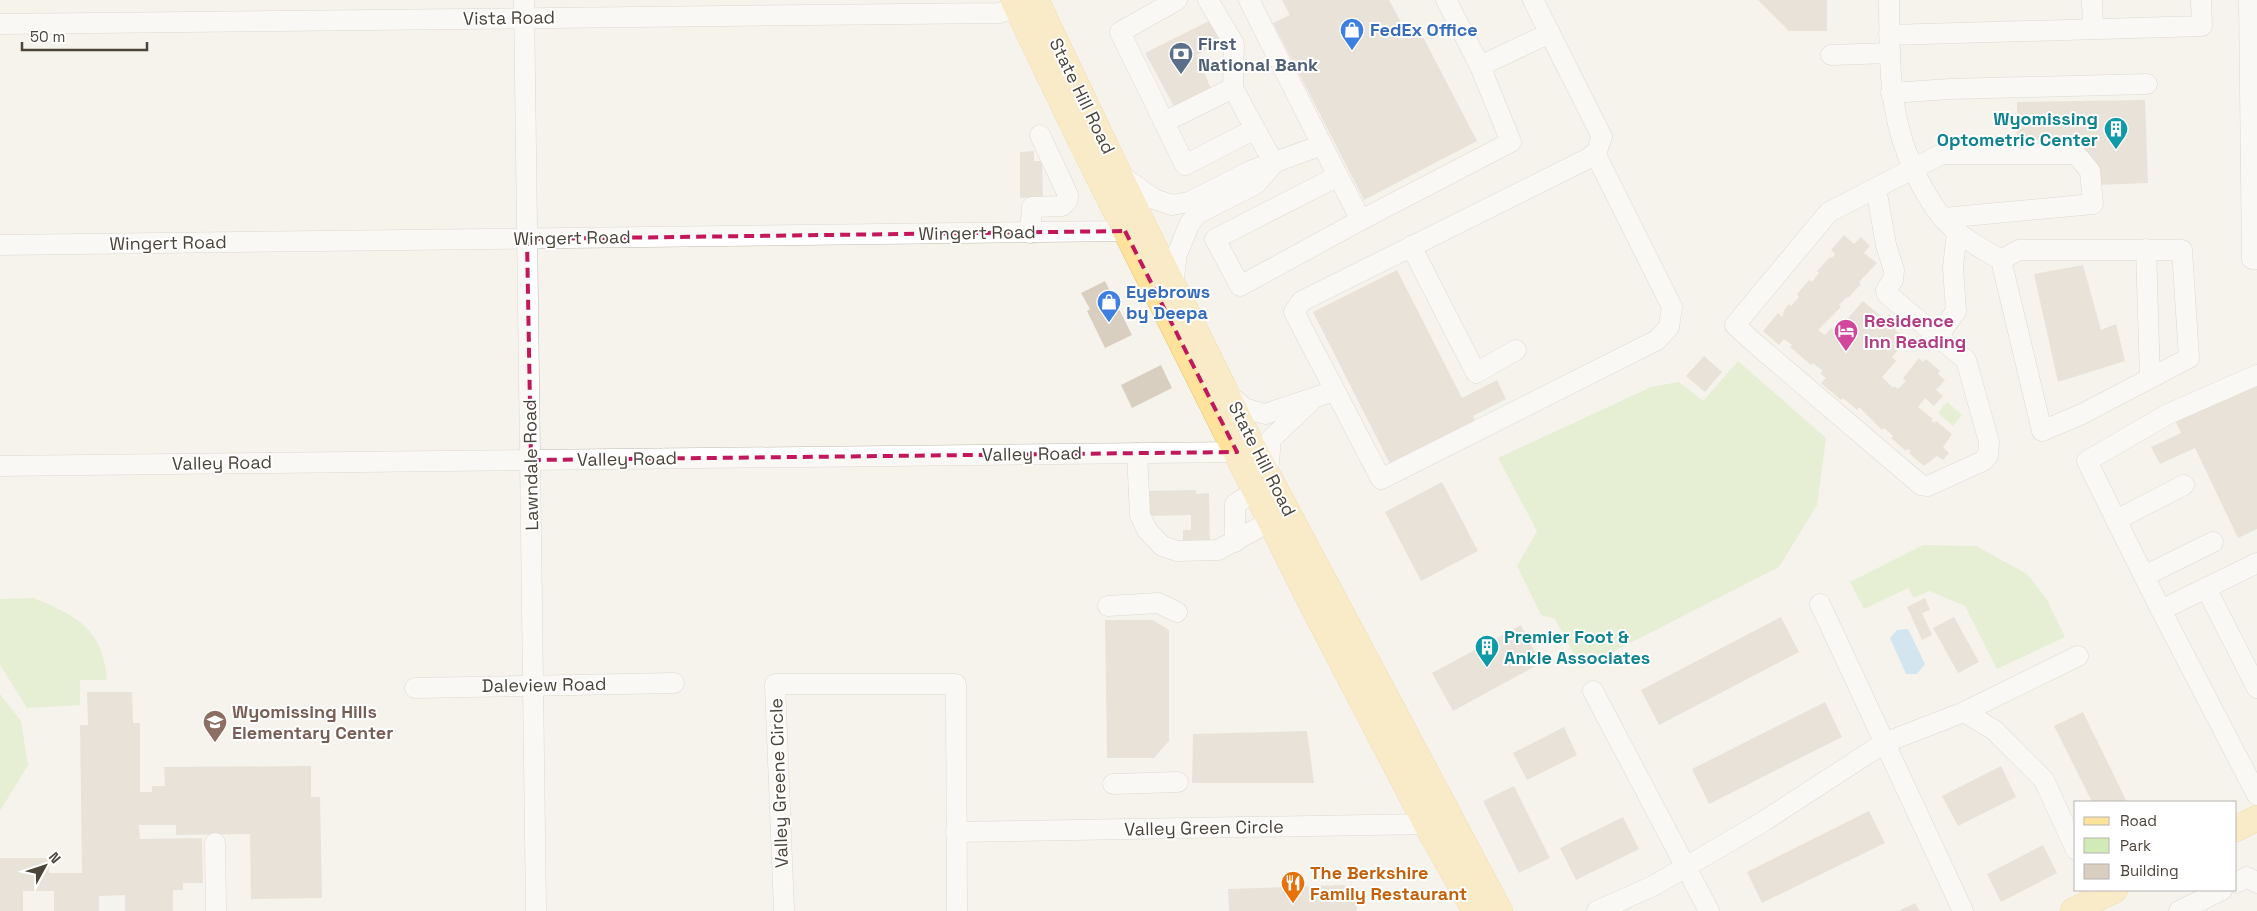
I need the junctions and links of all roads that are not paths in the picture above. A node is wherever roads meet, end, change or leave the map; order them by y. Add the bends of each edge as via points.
1 (1176, 0) edge
2 (1208, 0) edge
3 (1249, 0) edge
4 (1446, 0) edge
5 (1533, 0) edge
6 (1889, 0) edge
7 (2092, 0) edge
8 (2201, 0) edge
9 (2249, 0) edge
10 (1028, 2) edge
11 (525, 9) edge
12 (0, 24) edge
13 (2253, 26) edge
14 (2093, 29) junction
15 (1550, 33) junction
16 (1890, 44) junction
17 (1831, 54) dead end
18 (2254, 54) edge
19 (1480, 66) junction
20 (2147, 84) dead end
21 (1233, 88) junction
22 (1891, 93) junction
23 (1164, 122) junction
24 (1255, 129) junction
25 (1040, 136) dead end
26 (1322, 145) junction
27 (1594, 153) junction
28 (1274, 164) junction
29 (1913, 169) junction
30 (1119, 174) junction
31 (1338, 176) junction
32 (1876, 188) junction
33 (1361, 220) junction
34 (1950, 225) junction
35 (1135, 230) junction
36 (1030, 233) junction
37 (528, 239) junction
38 (0, 245) edge
39 (1412, 246) junction
40 (2146, 249) junction
41 (2257, 259) edge
42 (2001, 260) junction
43 (1173, 285) junction
44 (1938, 336) junction
45 (1516, 350) dead end
46 (2257, 375) edge
47 (2150, 378) junction
48 (1334, 391) junction
49 (1228, 394) junction
50 (1312, 400) junction
51 (1245, 449) junction
52 (1137, 453) junction
53 (531, 460) junction
54 (0, 466) edge
55 (1262, 481) junction
56 (2184, 486) dead end
57 (2116, 520) junction
58 (1271, 521) junction
59 (1235, 542) junction
60 (2213, 542) dead end
61 (2257, 563) edge
62 (2144, 576) junction
63 (2206, 588) junction
64 (1820, 604) dead end
65 (1108, 606) dead end
66 (2162, 610) junction
67 (1177, 612) dead end
68 (2078, 656) dead end
69 (674, 683) dead end
70 (534, 685) junction
71 (415, 688) dead end
72 (2257, 688) edge
73 (1593, 691) dead end
74 (1964, 712) junction
75 (1884, 743) junction
76 (1178, 782) dead end
77 (1113, 784) dead end
78 (2257, 795) edge
79 (1450, 816) junction
80 (2257, 818) edge
81 (1426, 824) junction
82 (2237, 828) edge
83 (956, 832) junction
84 (215, 843) dead end
85 (2074, 846) edge
86 (1685, 866) junction
87 (2237, 882) edge
88 (2257, 883) edge
89 (2220, 891) edge
90 (2102, 893) edge
91 (216, 911) edge
92 (536, 911) edge
93 (784, 911) edge
94 (957, 911) edge
95 (1475, 911) edge
96 (1500, 911) edge
97 (1597, 911) edge
98 (1709, 911) edge
99 (1963, 911) edge
100 (2073, 911) edge
101 (2179, 911) edge

1 - 23 street via 1120,32
2 - 21 street via 1234,44
3 - 26 street
4 - 19 street
5 - 15 street
6 - 16 street
7 - 14 street
8 - 14 street via 2202,26
9 - 13 street
10 - 11 street, Vista Road via 999,13
10 - 30 main road, State Hill Road
10 - 35 main road, State Hill Road
11 - 12 street, Vista Road
11 - 37 street, Lawndale Road
13 - 18 street
14 - 16 street
15 - 19 street
15 - 27 street via 1602,137
16 - 17 street
16 - 22 street
18 - 41 street via 2252,259
19 - 33 street via 1510,142
20 - 22 street
21 - 23 street
21 - 24 street
22 - 29 street via 1896,124
23 - 24 street via 1185,165
24 - 28 street
25 - 36 street via 1068,195 1062,206 1032,207
26 - 28 street
26 - 31 street
27 - 39 street
27 - 48 street via 1672,307 1669,327 1657,340 1381,479
28 - 30 street via 1250,171 1189,202 1172,204 1154,199
28 - 43 street via 1256,184 1197,214 1177,254
29 - 32 street
29 - 34 street via 1926,195
29 - 34 street via 1942,154 2076,154 2090,171 2093,204
30 - 35 main road, State Hill Road
31 - 33 street
31 - 33 street via 1215,239 1240,286
32 - 44 street via 1894,270 1887,294
32 - 44 street via 1825,215 1735,325 1921,484 1928,486 1983,461 1989,449 1969,364
34 - 42 street
34 - 44 street via 1956,311
35 - 36 street, Wingert Road
35 - 43 main road, State Hill Road
35 - 51 main road, State Hill Road
36 - 37 street, Wingert Road
37 - 38 street, Wingert Road
37 - 53 street, Lawndale Road
39 - 45 street via 1476,373
39 - 48 street via 1302,301 1294,312
40 - 42 street via 2019,250
40 - 47 street
40 - 47 street via 2182,250 2189,358
42 - 47 street via 2042,430 2082,414
43 - 49 main road, State Hill Road
46 - 57 street via 2168,414 2087,460
48 - 50 street
49 - 50 street via 1244,408 1265,414
49 - 51 main road, State Hill Road
50 - 55 street via 1271,439
51 - 52 street, Valley Road
51 - 55 main road, State Hill Road
52 - 53 street, Valley Road
52 - 59 street via 1140,515 1147,530 1162,546 1177,551 1218,550
53 - 54 street, Valley Road
53 - 70 street, Lawndale Road
55 - 58 main road, State Hill Road
55 - 59 street via 1235,504
55 - 79 main road, State Hill Road
56 - 57 street
57 - 62 street
58 - 59 street
58 - 81 main road, State Hill Road
60 - 62 street
61 - 63 street
62 - 66 street
63 - 66 street
63 - 72 street
64 - 75 street
65 - 67 street via 1158,603
66 - 78 street
68 - 74 street
69 - 70 street, Daleview Road
70 - 71 street, Daleview Road
70 - 92 street, Lawndale Road
73 - 86 street
74 - 75 street
74 - 85 street via 1994,730 2044,780
75 - 86 street via 1761,823
75 - 99 street
76 - 77 street
79 - 81 street, Valley Green Circle
79 - 96 main road, State Hill Road
80 - 82 main road
81 - 83 street, Valley Green Circle
81 - 95 main road, State Hill Road
83 - 93 street, Valley Greene Circle via 956,684 775,684
83 - 94 street
84 - 91 street
86 - 97 street via 1653,886
86 - 98 street
87 - 88 street via 2247,877
89 - 101 street
90 - 100 main road

